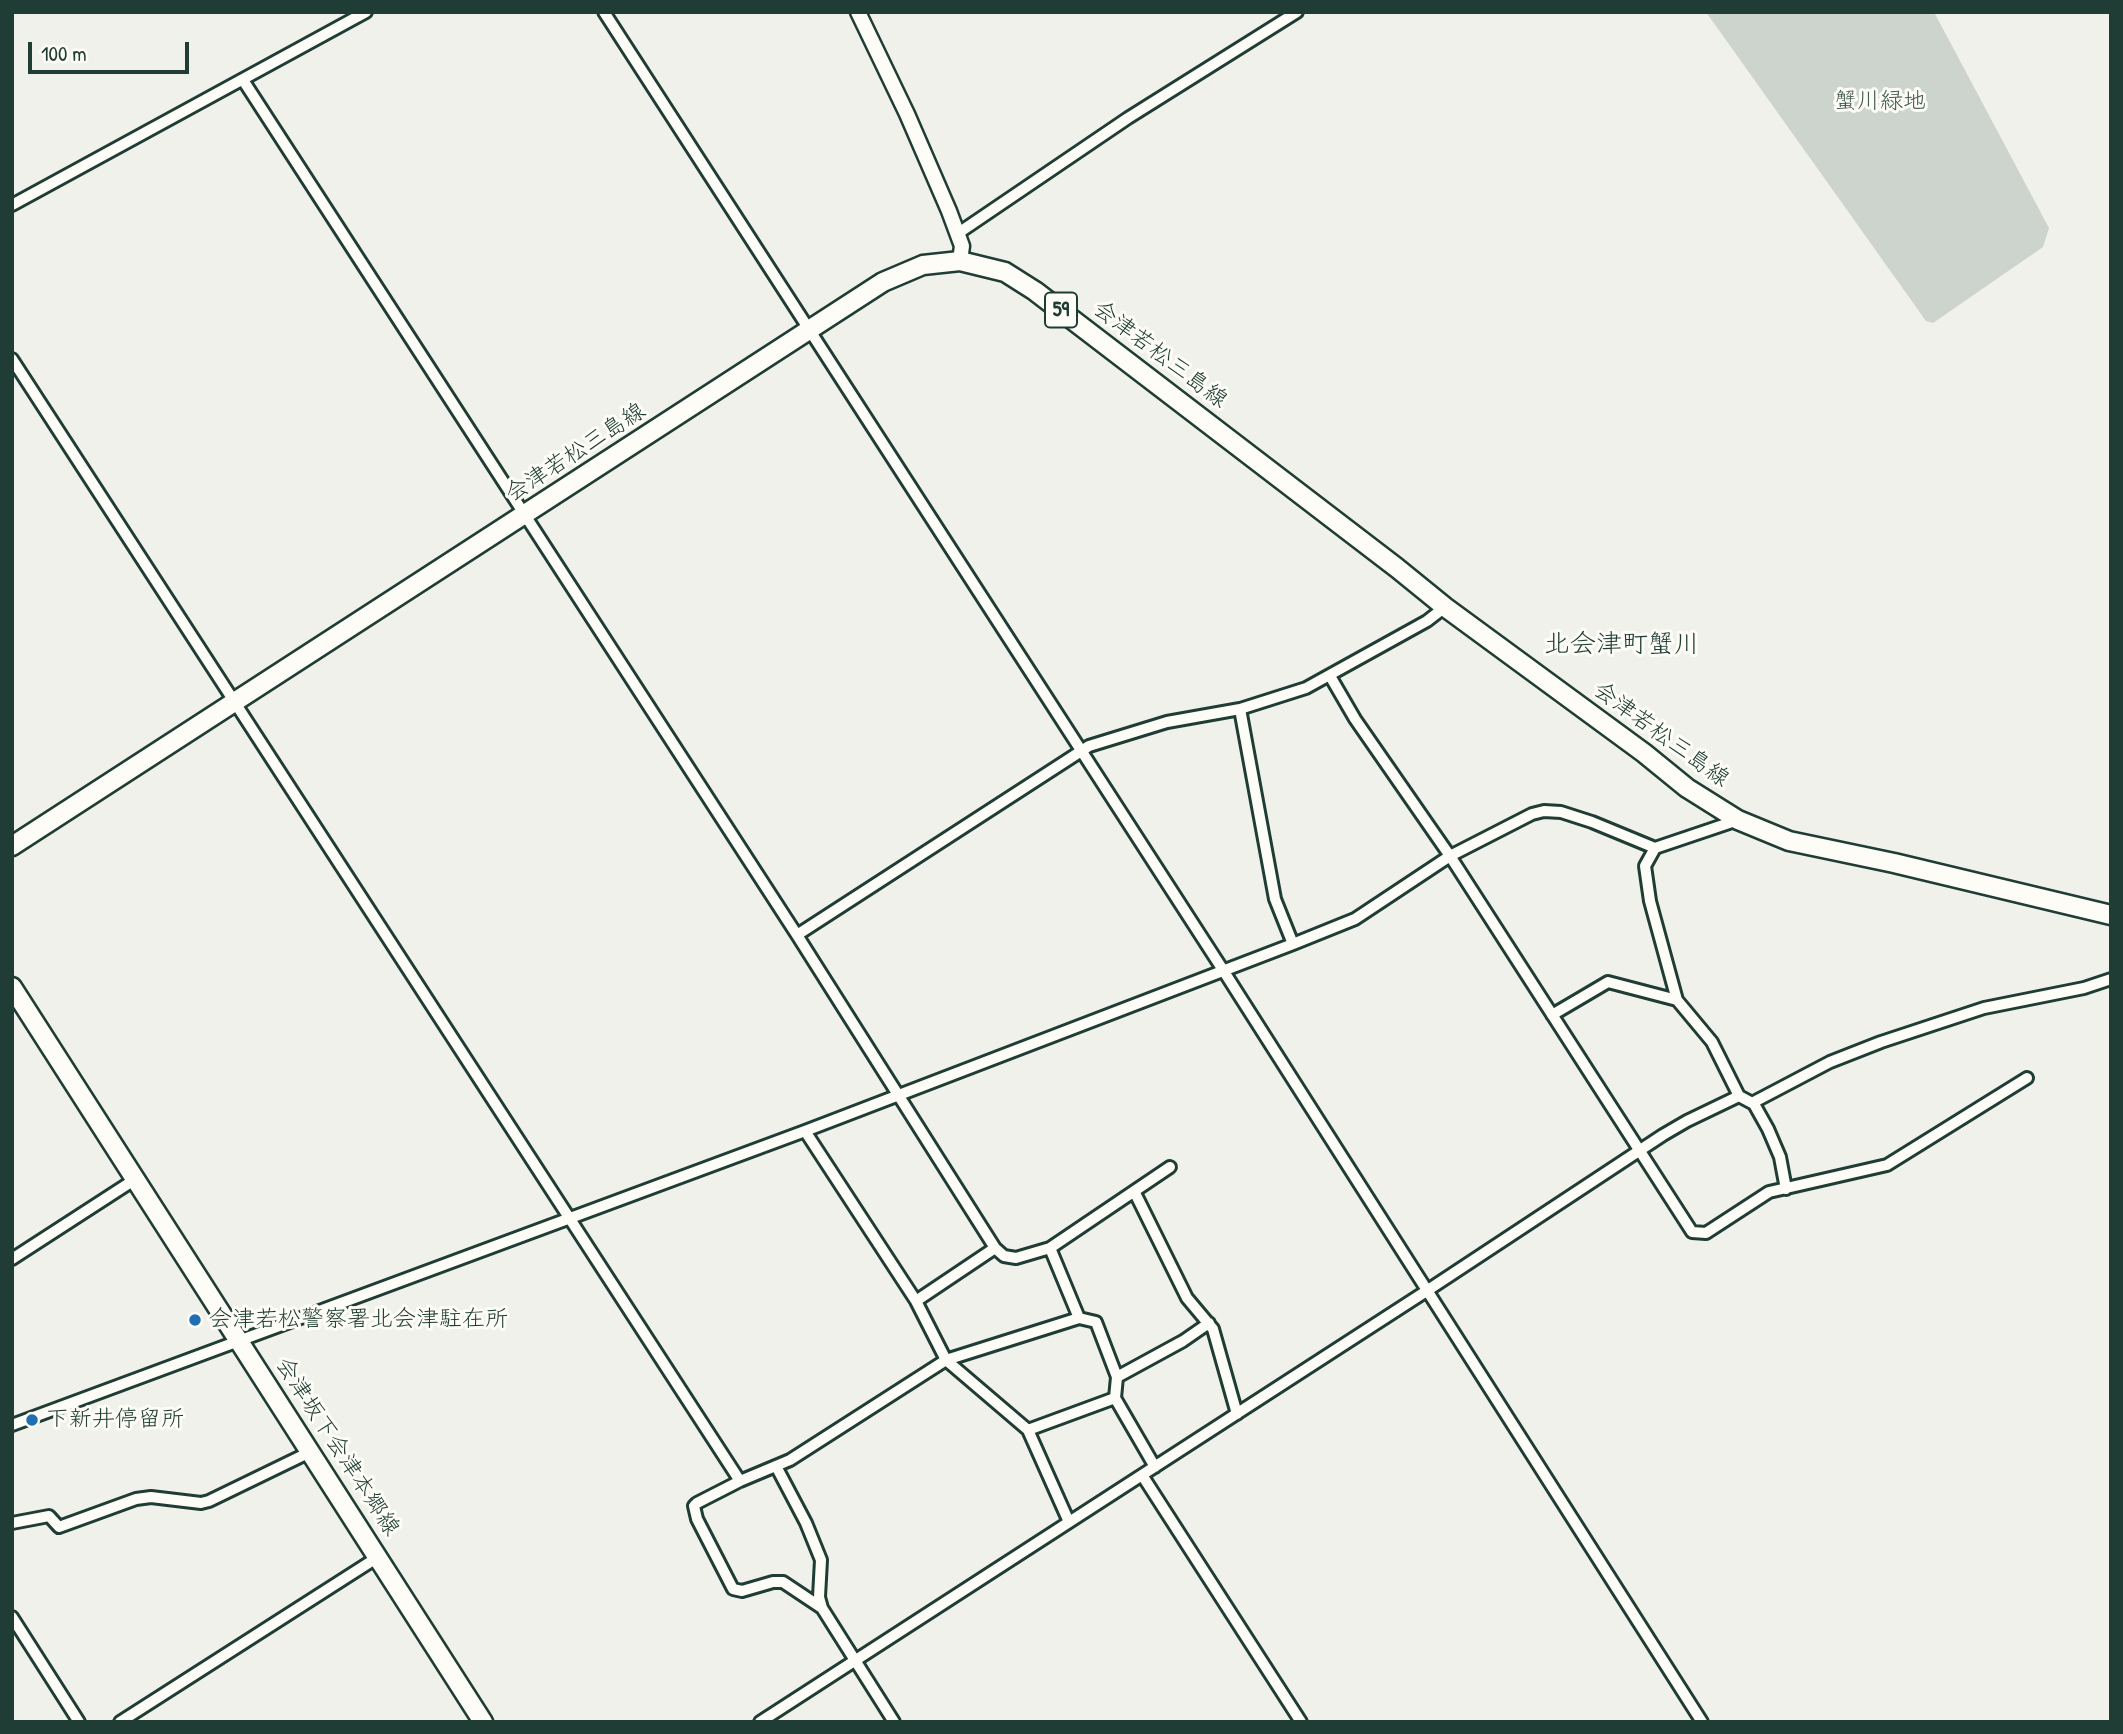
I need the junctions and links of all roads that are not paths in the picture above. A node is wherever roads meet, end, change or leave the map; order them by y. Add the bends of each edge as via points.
1 (366, 12) edge
2 (604, 12) edge
3 (858, 12) edge
4 (1297, 12) edge
5 (243, 80) junction
6 (12, 205) edge
7 (957, 234) junction
8 (960, 261) junction
9 (811, 330) junction
10 (12, 359) edge
11 (526, 514) junction
12 (1445, 607) junction
13 (1330, 676) junction
14 (235, 704) junction
15 (1240, 709) junction
16 (1080, 752) junction
17 (1738, 820) junction
18 (12, 846) edge
19 (1655, 848) junction
20 (1450, 856) junction
21 (2111, 915) edge
22 (797, 934) junction
23 (1293, 944) junction
24 (1223, 970) junction
25 (2111, 979) edge
26 (12, 987) edge
27 (1677, 1000) junction
28 (1552, 1015) junction
29 (2027, 1078) dead end
30 (897, 1094) junction
31 (1740, 1096) junction
32 (1752, 1103) junction
33 (805, 1131) junction
34 (1640, 1152) junction
35 (1170, 1167) dead end
36 (134, 1180) junction
37 (1786, 1189) junction
38 (1135, 1193) junction
39 (569, 1219) junction
40 (995, 1248) junction
41 (1050, 1248) junction
42 (12, 1259) edge
43 (1429, 1290) junction
44 (916, 1301) junction
45 (1079, 1318) junction
46 (1209, 1323) junction
47 (241, 1342) junction
48 (946, 1360) junction
49 (1117, 1377) junction
50 (1115, 1398) junction
51 (1237, 1415) junction
52 (12, 1425) edge
53 (1028, 1430) junction
54 (310, 1452) junction
55 (1156, 1467) junction
56 (777, 1468) junction
57 (1142, 1475) junction
58 (740, 1481) junction
59 (1069, 1522) junction
60 (12, 1523) edge
61 (378, 1557) junction
62 (822, 1608) junction
63 (12, 1617) edge
64 (855, 1661) junction
65 (79, 1722) edge
66 (120, 1722) edge
67 (483, 1722) edge
68 (760, 1722) edge
69 (894, 1722) edge
70 (1301, 1722) edge
71 (1702, 1722) edge

1 - 5 street
2 - 9 street
3 - 7 street
4 - 7 street via 1128,118
5 - 6 street
5 - 11 street
7 - 8 street
8 - 9 main road, 会津若松三島線 / 59 via 923,265 902,273
8 - 12 main road, 会津若松三島線 / 59 via 1005,272 1035,290
9 - 11 main road, 会津若松三島線 / 59
9 - 16 street
10 - 14 street
11 - 14 main road, 会津若松三島線 / 59
11 - 22 street
12 - 13 street
12 - 17 main road, 会津若松三島線 / 59 via 1687,788
13 - 15 street
13 - 20 street
14 - 18 main road, 会津若松三島線 / 59
14 - 39 street
15 - 16 street via 1167,722
15 - 23 street via 1275,899
16 - 22 street
16 - 24 street
17 - 19 street
17 - 21 main road, 会津若松三島線 / 59 via 1789,841
19 - 20 street via 1592,821 1544,811 1504,826
19 - 27 street via 1644,866
20 - 23 street via 1355,919
20 - 28 street
22 - 30 street
23 - 24 street
24 - 30 street
24 - 43 street
25 - 32 street via 1984,1008 1881,1042 1830,1062
26 - 36 main road, 会津坂下会津本郷線
27 - 28 street via 1608,982
27 - 31 street via 1712,1042
28 - 34 street
29 - 37 street via 1887,1165
30 - 33 street
30 - 40 street
31 - 32 street
31 - 34 street via 1686,1121
32 - 37 street via 1776,1147
33 - 39 street
33 - 44 street
34 - 37 street via 1692,1232 1706,1233 1769,1192
34 - 43 street
35 - 38 street
36 - 42 street
36 - 47 main road, 会津坂下会津本郷線
38 - 41 street
38 - 46 street via 1187,1298
39 - 47 street
39 - 58 street
40 - 41 street via 1016,1258
40 - 44 street
41 - 45 street
43 - 51 street
43 - 71 street
44 - 48 street
45 - 48 street
45 - 49 street via 1096,1322
46 - 49 street
46 - 51 street
47 - 52 street
47 - 54 main road, 会津坂下会津本郷線
48 - 53 street
48 - 56 street
49 - 50 street
50 - 53 street
50 - 55 street
51 - 55 street
53 - 59 street
54 - 60 street via 220,1498 201,1503 151,1497 59,1527 49,1516
54 - 61 main road, 会津坂下会津本郷線
55 - 57 street
56 - 58 street
56 - 62 street via 821,1560
57 - 59 street
57 - 70 street
58 - 62 street via 694,1506 733,1589 783,1583
59 - 64 street
61 - 66 street
61 - 67 main road, 会津坂下会津本郷線
62 - 64 street
63 - 65 street
64 - 68 street
64 - 69 street

